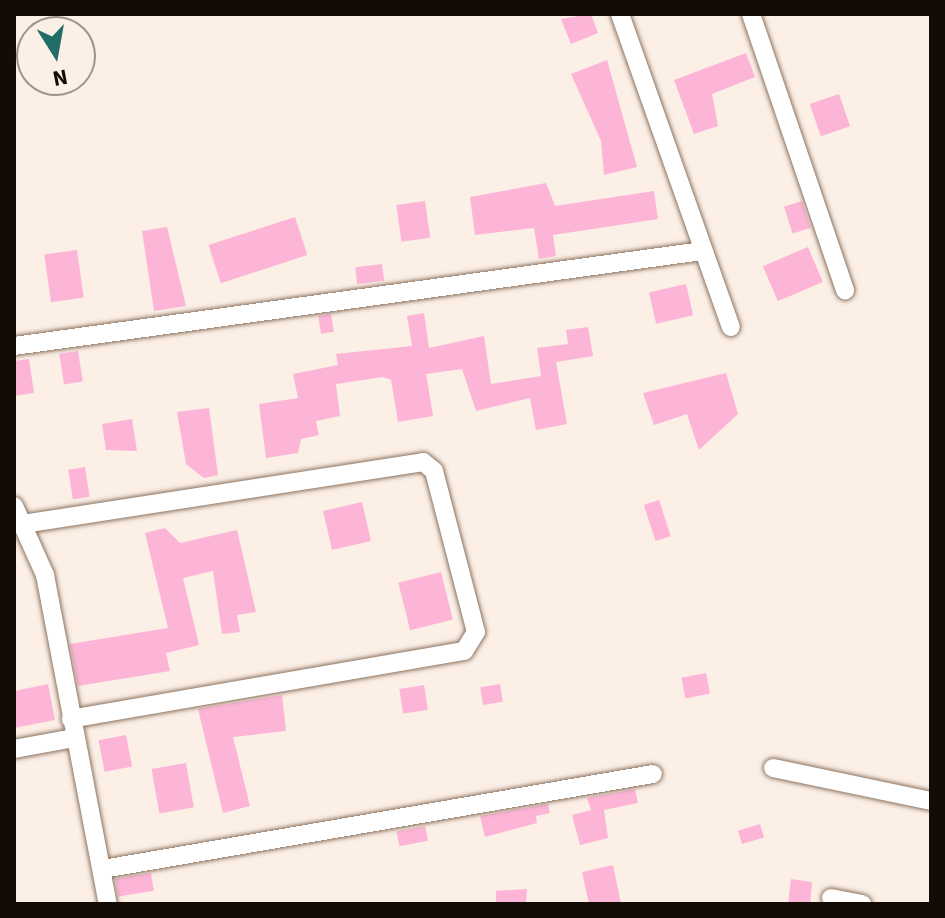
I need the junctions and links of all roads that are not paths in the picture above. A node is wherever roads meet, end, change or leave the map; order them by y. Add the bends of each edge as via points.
1 (620, 14) edge
2 (751, 14) edge
3 (702, 251) junction
4 (845, 290) dead end
5 (731, 327) dead end
6 (14, 346) edge
7 (14, 506) edge
8 (23, 524) junction
9 (71, 719) junction
10 (74, 738) junction
11 (14, 749) edge
12 (773, 768) dead end
13 (653, 774) dead end
14 (931, 801) edge
15 (103, 869) junction
16 (831, 898) dead end
17 (108, 904) edge
18 (862, 904) edge

1 - 3 street
2 - 4 street
3 - 5 street
3 - 6 street
7 - 8 street
8 - 9 street via 45,575
8 - 9 street via 423,462 434,471 476,632 464,651
9 - 10 street
10 - 11 street
10 - 15 street
12 - 14 street
13 - 15 street
15 - 17 street
16 - 18 street

